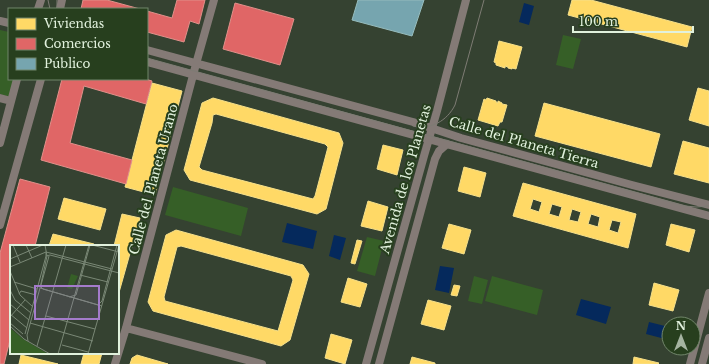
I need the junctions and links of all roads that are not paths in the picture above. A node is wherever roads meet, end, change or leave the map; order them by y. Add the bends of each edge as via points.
1 (214, 0) edge
2 (466, 0) edge
3 (148, 50) edge
4 (148, 62) edge
5 (196, 64) junction
6 (194, 75) junction
7 (17, 80) edge
8 (41, 80) edge
9 (0, 98) edge
10 (11, 101) junction
11 (432, 129) junction
12 (428, 139) junction
13 (0, 143) edge
14 (447, 144) junction
15 (709, 205) edge
16 (709, 216) edge
17 (0, 225) edge
18 (709, 293) edge
19 (126, 328) junction
20 (709, 338) edge
21 (119, 353) edge
22 (119, 354) edge
23 (116, 364) edge
24 (262, 364) edge
25 (366, 364) edge
26 (379, 364) edge
27 (690, 364) edge
28 (702, 364) edge

1 - 5 street, Calle del Planeta Urano
2 - 11 street, Avenida de los Planetas
3 - 5 street, Calle del Planeta Tierra
4 - 6 street, Calle del Planeta Tierra
5 - 6 street, Calle del Planeta Urano
5 - 11 street, Calle del Planeta Tierra
6 - 12 street, Calle del Planeta Tierra
6 - 19 street, Calle del Planeta Urano
7 - 10 street
8 - 17 street
9 - 10 street
10 - 13 street
11 - 12 street, Avenida de los Planetas
11 - 15 street, Calle del Planeta Tierra
12 - 14 street, Calle del Planeta Tierra
12 - 25 street, Avenida de los Planetas
14 - 16 street, Calle del Planeta Tierra
14 - 26 street, Avenida de los Planetas via 439,150 435,159
18 - 27 street
19 - 21 street, Calle del Planeta Urano
19 - 24 street
20 - 28 street
22 - 23 street, Calle del Planeta Urano

